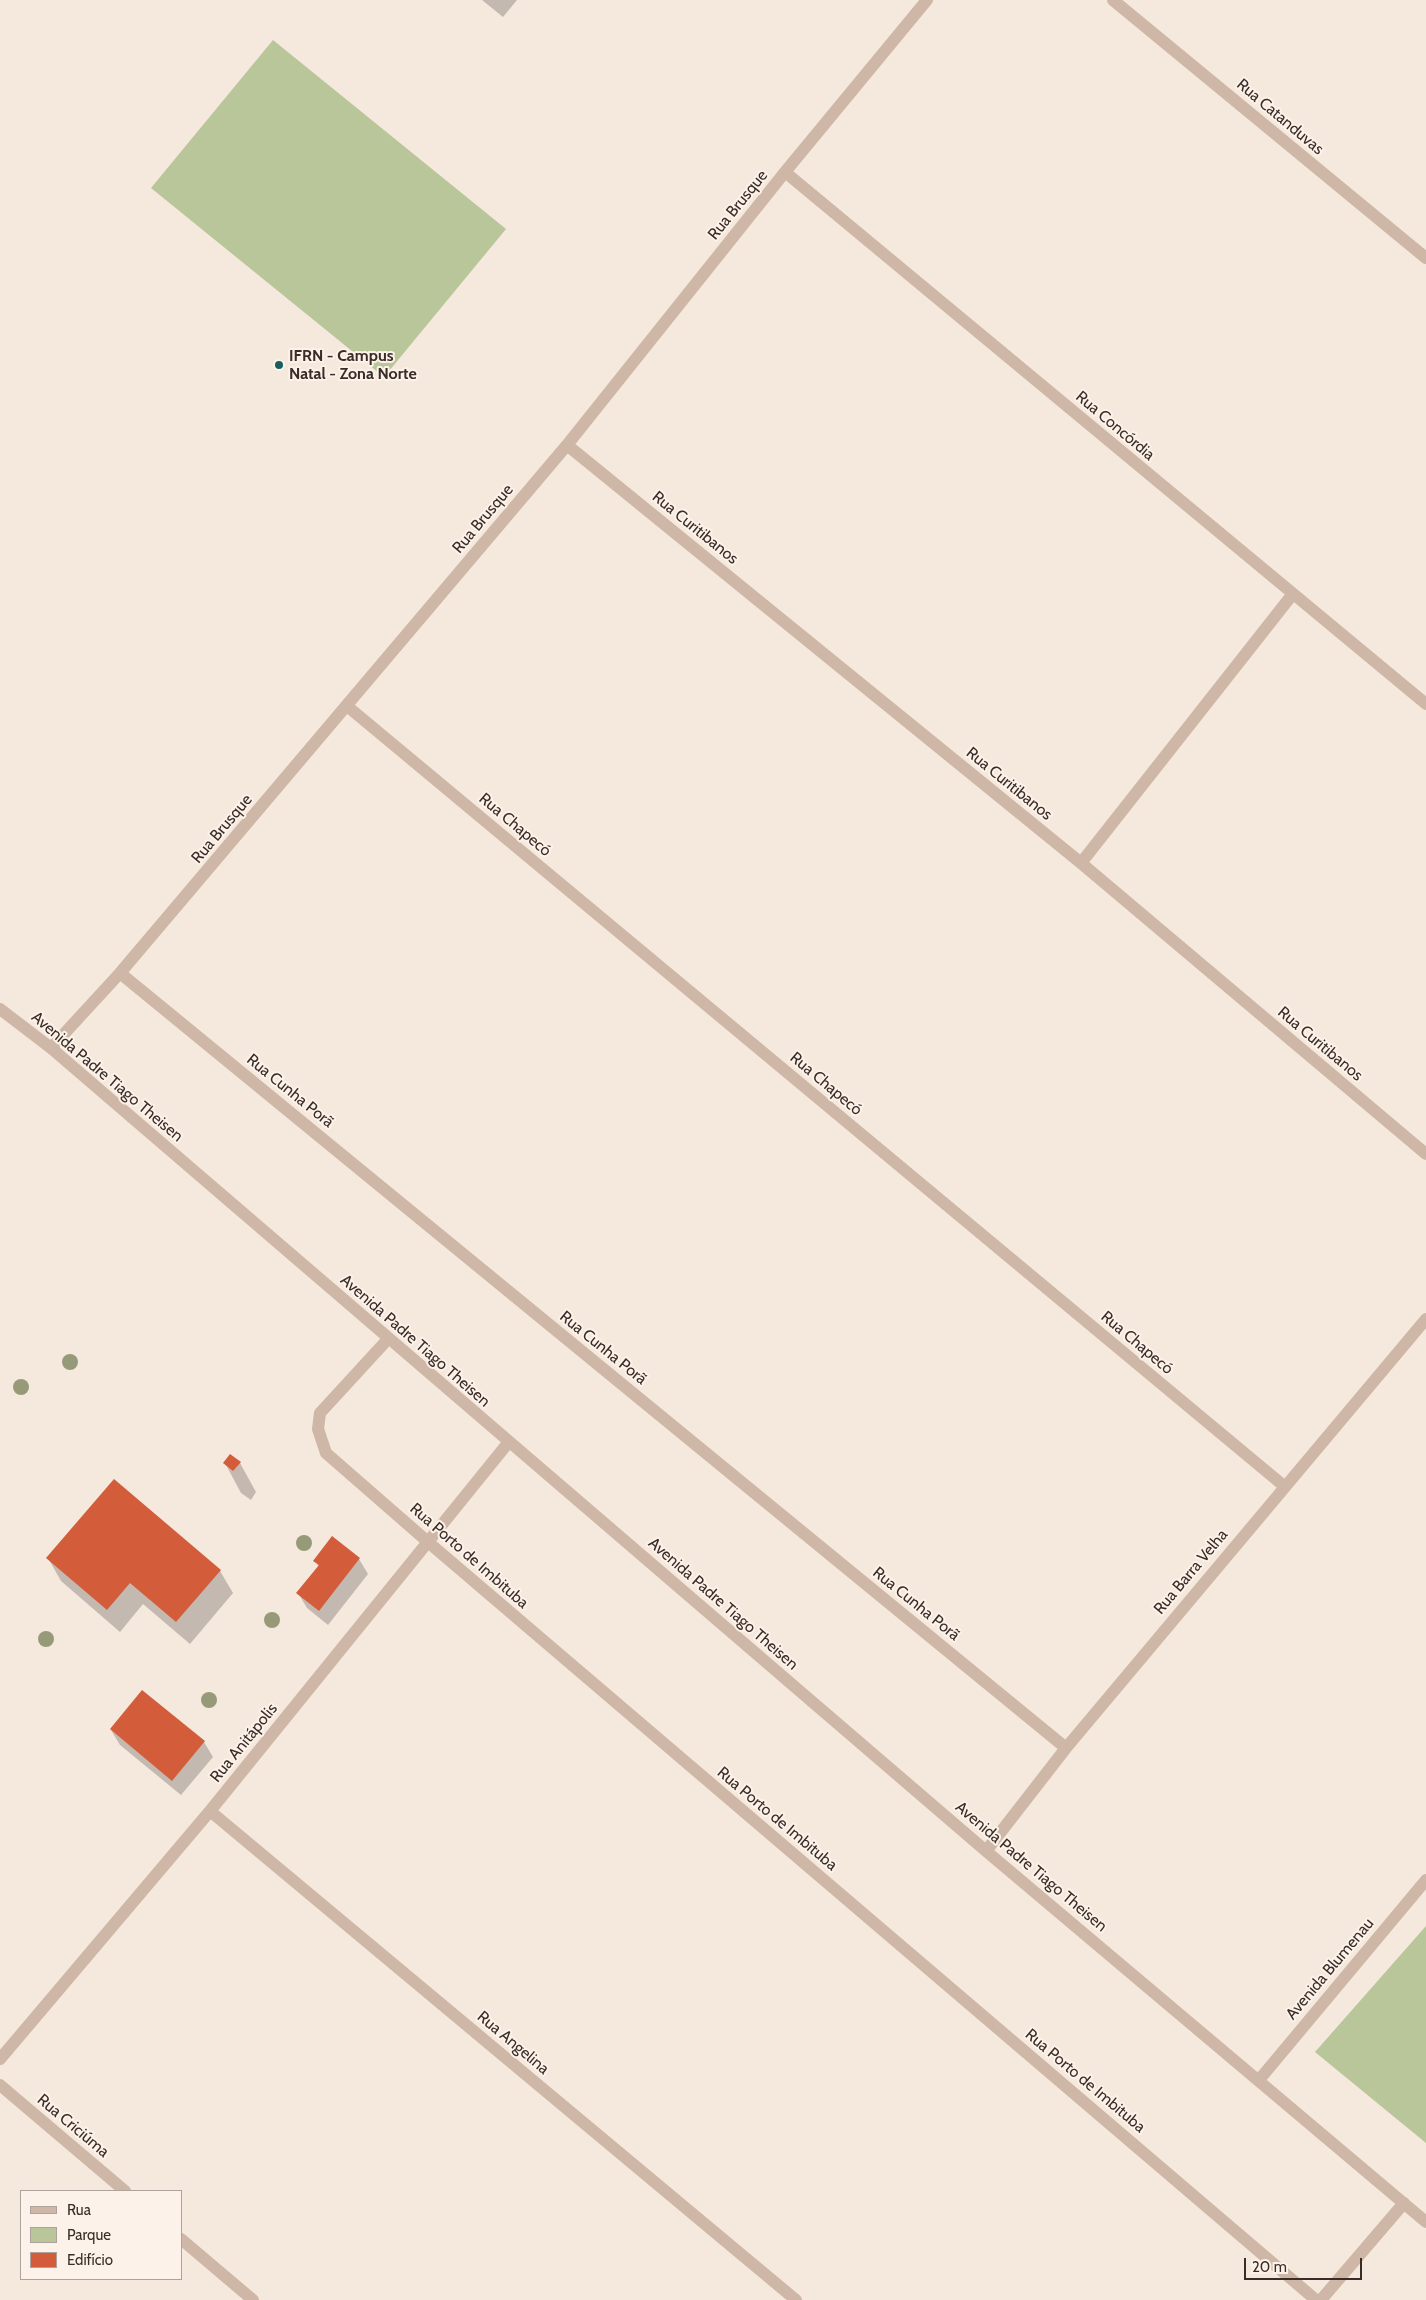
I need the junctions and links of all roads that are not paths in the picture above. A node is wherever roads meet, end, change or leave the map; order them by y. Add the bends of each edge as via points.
1 (927, 0) edge
2 (1113, 0) edge
3 (785, 172) junction
4 (1426, 258) edge
5 (567, 445) junction
6 (1292, 595) junction
7 (1426, 704) edge
8 (347, 706) junction
9 (1081, 864) junction
10 (120, 973) junction
11 (0, 1009) edge
12 (51, 1048) junction
13 (1426, 1154) edge
14 (1426, 1319) edge
15 (388, 1339) junction
16 (508, 1442) junction
17 (1284, 1486) junction
18 (428, 1542) junction
19 (1066, 1748) junction
20 (210, 1811) junction
21 (986, 1851) junction
22 (1426, 1880) edge
23 (0, 2059) edge
24 (1259, 2080) junction
25 (0, 2085) edge
26 (124, 2190) edge
27 (1404, 2203) junction
28 (1426, 2222) edge
29 (182, 2240) edge
30 (253, 2300) edge
31 (796, 2300) edge
32 (1316, 2300) edge
33 (1322, 2300) edge

1 - 3 street, Rua Brusque
2 - 4 street, Rua Catanduvas
3 - 5 street, Rua Brusque
3 - 6 street, Rua Concórdia
5 - 8 street, Rua Brusque
5 - 9 street, Rua Curitibanos
6 - 7 street, Rua Concórdia
6 - 9 street
8 - 10 street, Rua Brusque
8 - 17 street, Rua Chapecó
9 - 13 street, Rua Curitibanos
10 - 12 street, Rua Brusque
10 - 19 street, Rua Cunha Porã
11 - 12 street, Avenida Padre Tiago Theisen
12 - 15 street, Avenida Padre Tiago Theisen
14 - 17 street, Rua Barra Velha
15 - 16 street, Avenida Padre Tiago Theisen
15 - 18 street, Rua Porto de Imbituba via 320,1413 319,1434 326,1453
16 - 18 street, Rua Anitápolis
16 - 21 street, Avenida Padre Tiago Theisen
17 - 19 street, Rua Barra Velha
18 - 20 street, Rua Anitápolis
18 - 32 street, Rua Porto de Imbituba
19 - 21 street, Rua Barra Velha
20 - 23 street, Rua Anitápolis
20 - 31 street, Rua Angelina
21 - 24 street, Avenida Padre Tiago Theisen
22 - 24 street, Avenida Blumenau
24 - 27 street, Avenida Padre Tiago Theisen
25 - 26 street, Rua Criciúma
27 - 28 street, Avenida Padre Tiago Theisen
27 - 33 street
29 - 30 street

